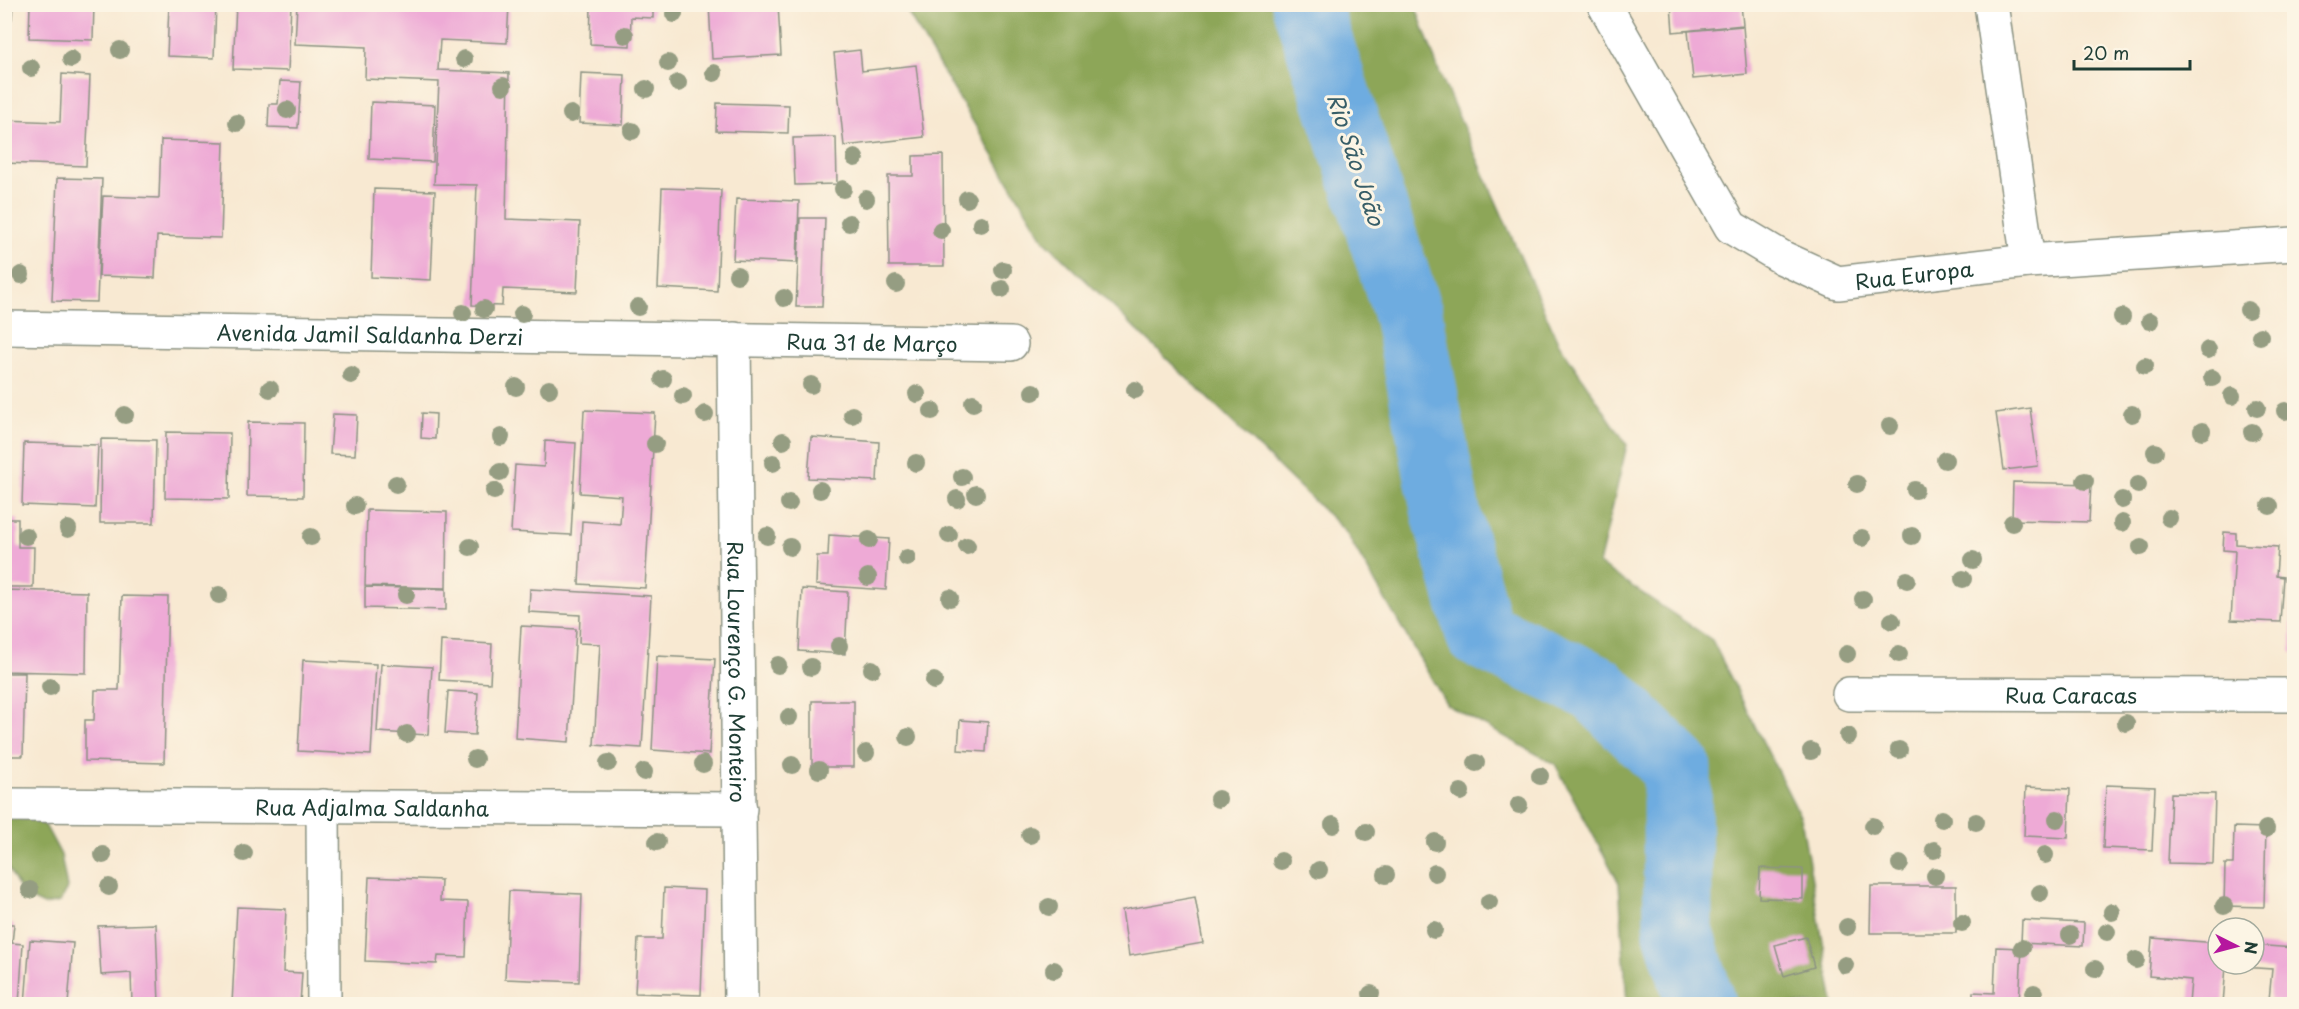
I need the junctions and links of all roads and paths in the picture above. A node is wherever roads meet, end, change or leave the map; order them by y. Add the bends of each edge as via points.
1 (1604, 4) edge
2 (1991, 4) edge
3 (2295, 244) edge
4 (2028, 261) junction
5 (4, 328) edge
6 (734, 339) junction
7 (1011, 344) dead end
8 (1849, 694) dead end
9 (2295, 695) edge
10 (4, 805) edge
11 (323, 806) junction
12 (740, 808) junction
13 (324, 1005) edge
14 (741, 1005) edge

1 - 4 street, Rua Europa via 1731,227 1783,258 1838,283
2 - 4 street
3 - 4 street, Rua Europa
5 - 6 street, Avenida Jamil Saldanha Derzi
6 - 7 street, Rua 31 de Março
6 - 12 street, Rua Lourenço G. Monteiro
8 - 9 street, Rua Caracas
10 - 11 street, Rua Adjalma Saldanha
11 - 12 street, Rua Adjalma Saldanha
11 - 13 street
12 - 14 street, Rua Lourenço G. Monteiro

